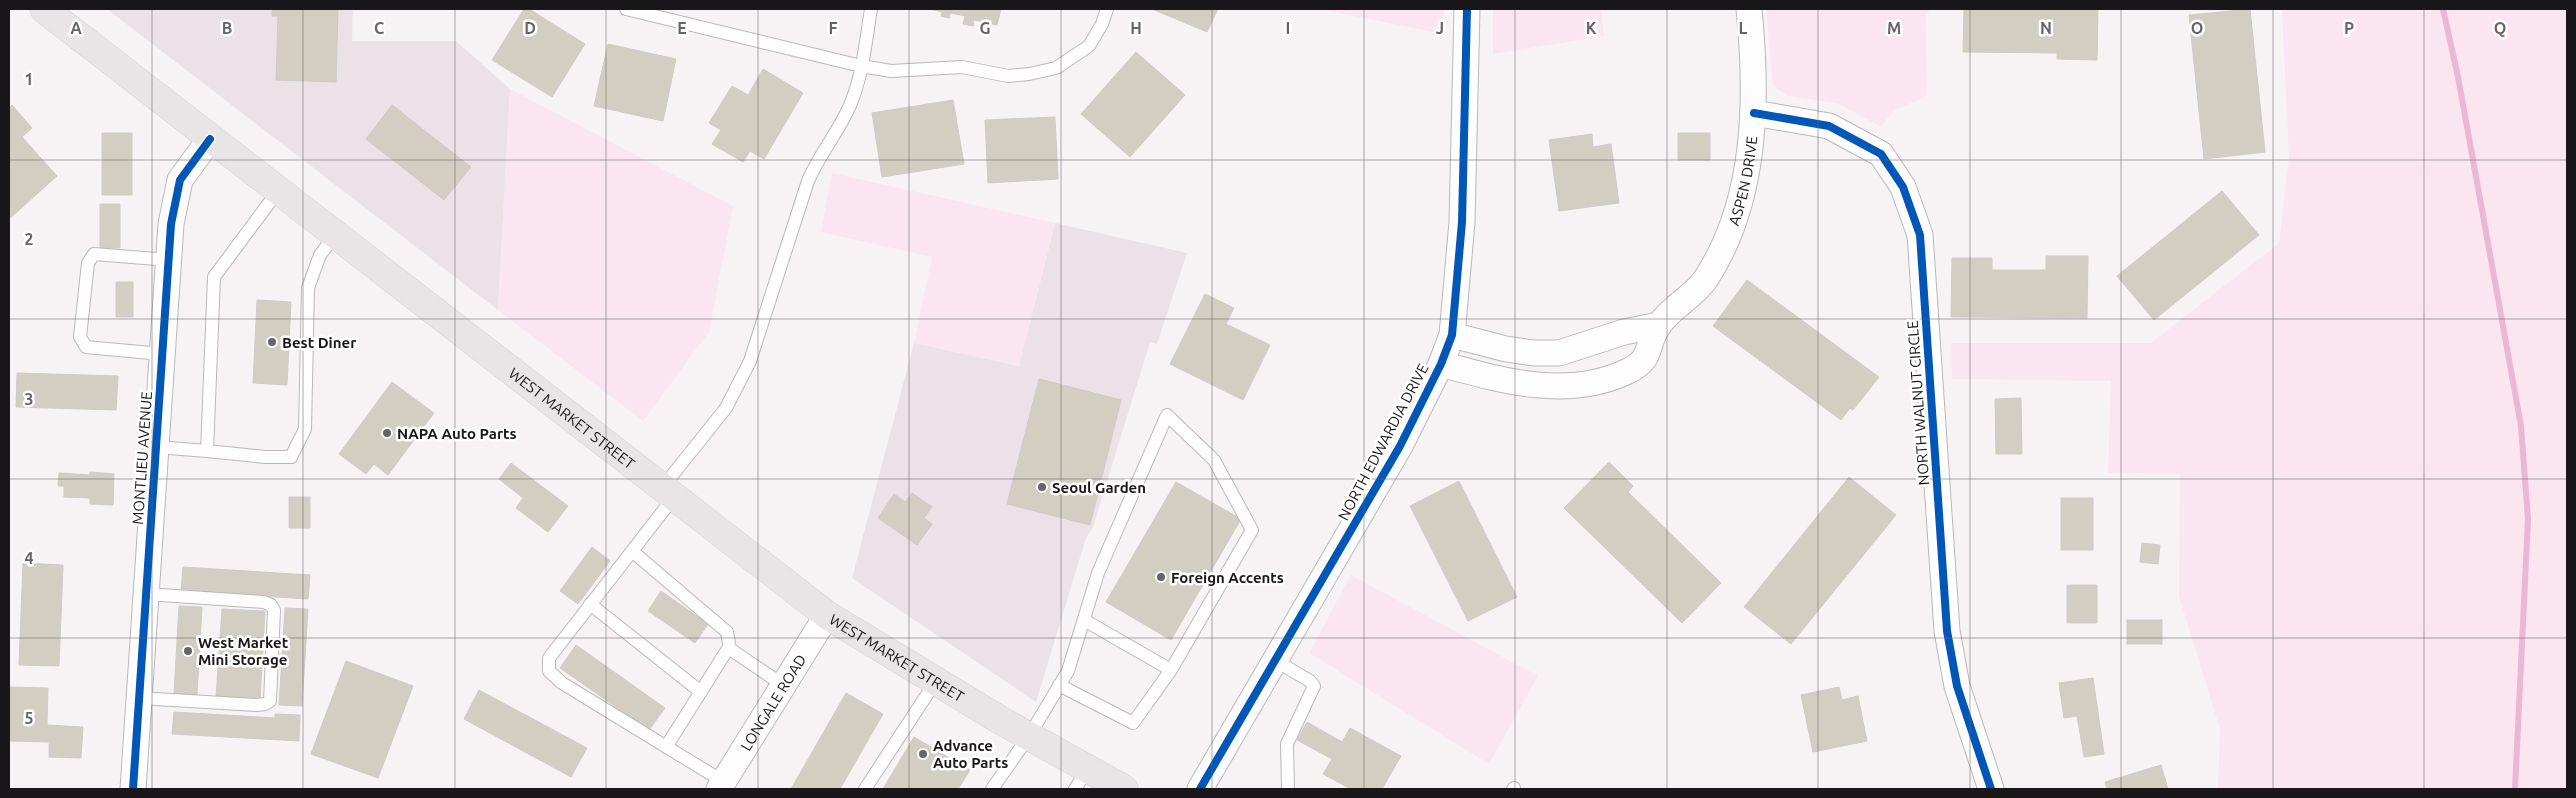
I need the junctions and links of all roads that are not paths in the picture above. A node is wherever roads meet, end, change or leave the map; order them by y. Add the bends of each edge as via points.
1 (44, 9) edge
2 (626, 9) edge
3 (871, 9) edge
4 (1107, 9) edge
5 (1468, 9) edge
6 (1749, 9) edge
7 (862, 66) junction
8 (1754, 113) junction
9 (210, 139) junction
10 (278, 191) junction
11 (335, 236) junction
12 (169, 260) junction
13 (1659, 325) junction
14 (1452, 335) junction
15 (162, 354) junction
16 (1441, 364) junction
17 (156, 446) junction
18 (207, 451) junction
19 (668, 493) junction
20 (632, 551) junction
21 (146, 594) junction
22 (590, 604) junction
23 (827, 615) junction
24 (1084, 620) junction
25 (729, 647) junction
26 (1276, 661) junction
27 (1171, 670) junction
28 (936, 681) junction
29 (783, 685) junction
30 (1059, 685) junction
31 (701, 692) junction
32 (139, 698) junction
33 (1029, 736) junction
34 (666, 747) junction
35 (1081, 779) edge
36 (721, 786) edge
37 (133, 789) edge
38 (865, 789) edge
39 (992, 789) edge
40 (1124, 789) edge
41 (1200, 789) edge
42 (1288, 789) edge
43 (1991, 789) edge

1 - 9 main road, WEST MARKET STREET
2 - 7 lane
3 - 7 lane
4 - 7 lane via 1089,46 1056,68 1008,76 962,67 892,71
5 - 14 street, NORTH EDWARDIA DRIVE via 1462,222
6 - 8 street, ASPEN DRIVE
7 - 19 lane via 851,102 808,181 750,361 726,408
8 - 13 street, ASPEN DRIVE via 1734,226 1703,282
8 - 43 street, NORTH WALNUT CIRCLE via 1829,126 1882,154 1914,212 1920,235 1947,631 1957,686
9 - 10 main road, WEST MARKET STREET
9 - 12 street, MONTLIEU AVENUE via 180,180 171,224
10 - 11 main road, WEST MARKET STREET
10 - 18 lane via 214,277
11 - 18 lane via 320,255 308,288 305,429 291,457
11 - 19 main road, WEST MARKET STREET
12 - 15 street, MONTLIEU AVENUE
12 - 15 lane via 94,254 88,263 80,337 86,347
13 - 14 street via 1624,332 1559,353 1506,349
13 - 16 street, ASPEN DRIVE via 1644,361 1604,380 1552,386 1524,384
14 - 16 street, NORTH EDWARDIA DRIVE
15 - 17 street, MONTLIEU AVENUE
16 - 26 street, NORTH EDWARDIA DRIVE via 1400,446
17 - 18 lane
17 - 21 street, MONTLIEU AVENUE
19 - 20 lane
19 - 23 main road, WEST MARKET STREET
20 - 22 lane
20 - 25 lane via 727,632
21 - 32 street, MONTLIEU AVENUE
21 - 32 lane via 271,605 274,610 270,701 257,705
22 - 31 lane
22 - 34 lane via 549,658 549,671 562,683
23 - 28 main road, WEST MARKET STREET
23 - 29 street, LONGALE ROAD
24 - 27 lane
24 - 27 lane via 1098,573 1167,415 1214,460 1252,530
24 - 30 lane via 1068,671
25 - 29 lane
25 - 31 lane
26 - 41 street, NORTH EDWARDIA DRIVE
26 - 42 lane via 1314,686 1287,744
27 - 30 lane via 1133,723
28 - 33 main road, WEST MARKET STREET
28 - 38 lane
29 - 36 street, LONGALE ROAD
30 - 33 lane
31 - 34 lane
32 - 37 street, MONTLIEU AVENUE
33 - 35 main road, WEST MARKET STREET
33 - 39 lane
34 - 36 lane
35 - 40 main road, WEST MARKET STREET

